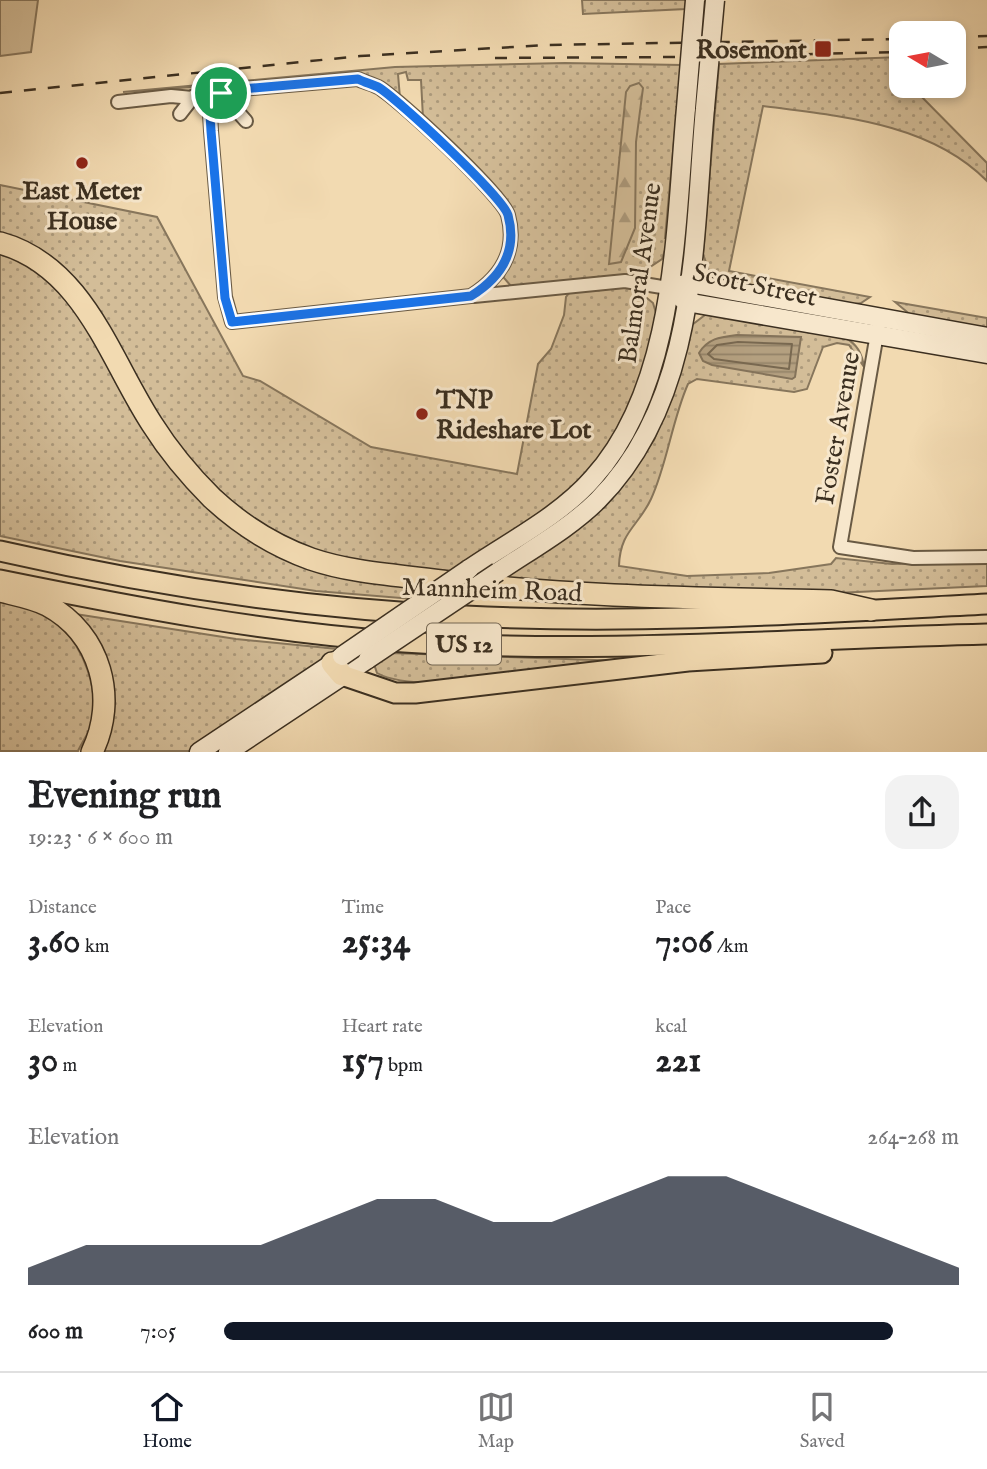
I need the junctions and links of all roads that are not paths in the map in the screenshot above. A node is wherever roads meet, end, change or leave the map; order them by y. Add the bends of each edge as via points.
1 (695, 0) edge
2 (715, 0) edge
3 (194, 96) junction
4 (218, 96) junction
5 (118, 102) dead end
6 (180, 114) dead end
7 (246, 121) dead end
8 (0, 243) edge
9 (689, 283) junction
10 (668, 288) junction
11 (471, 296) junction
12 (686, 302) junction
13 (878, 326) junction
14 (987, 337) edge
15 (987, 354) edge
16 (0, 551) edge
17 (987, 557) edge
18 (0, 580) edge
19 (0, 591) edge
20 (987, 604) edge
21 (871, 610) junction
22 (987, 634) edge
23 (933, 635) junction
24 (339, 665) junction
25 (92, 751) edge
26 (199, 751) edge
27 (228, 751) edge

1 - 10 street, Balmoral Avenue, bridge
2 - 9 street, Balmoral Avenue, bridge
3 - 4 street
3 - 5 street
3 - 6 street
4 - 7 street
4 - 11 street via 358,79 388,95 493,192 508,213 506,261 493,282
4 - 11 street via 210,114 211,131 225,298 232,322
8 - 21 highway via 26,255 67,285 105,337 150,423 172,453 213,498 281,547 353,569 524,591 831,601
9 - 10 street, Scott Street
9 - 12 street, Balmoral Avenue
9 - 13 street, Scott Street
10 - 11 street via 625,281
10 - 12 street, Scott Street
10 - 24 street, Balmoral Avenue, bridge via 647,390 632,424 575,497
12 - 13 street, Scott Street
12 - 24 street, Balmoral Avenue, bridge via 665,396 639,450 596,502 368,659
13 - 14 street, Scott Street
13 - 15 street, Scott Street
13 - 17 street, Foster Avenue via 840,547 913,558
16 - 21 main road, Mannheim Road / US 12 via 189,588 399,612 611,620
18 - 23 main road, Mannheim Road / US 12 via 207,619 402,642 590,647
19 - 25 highway via 48,606 78,631 96,660 103,677 105,713
20 - 21 main road, Mannheim Road / US 12
22 - 23 main road, Mannheim Road / US 12
23 - 24 main road via 897,648 688,661 425,692 395,693
24 - 26 street, Balmoral Avenue
24 - 27 street, Balmoral Avenue

